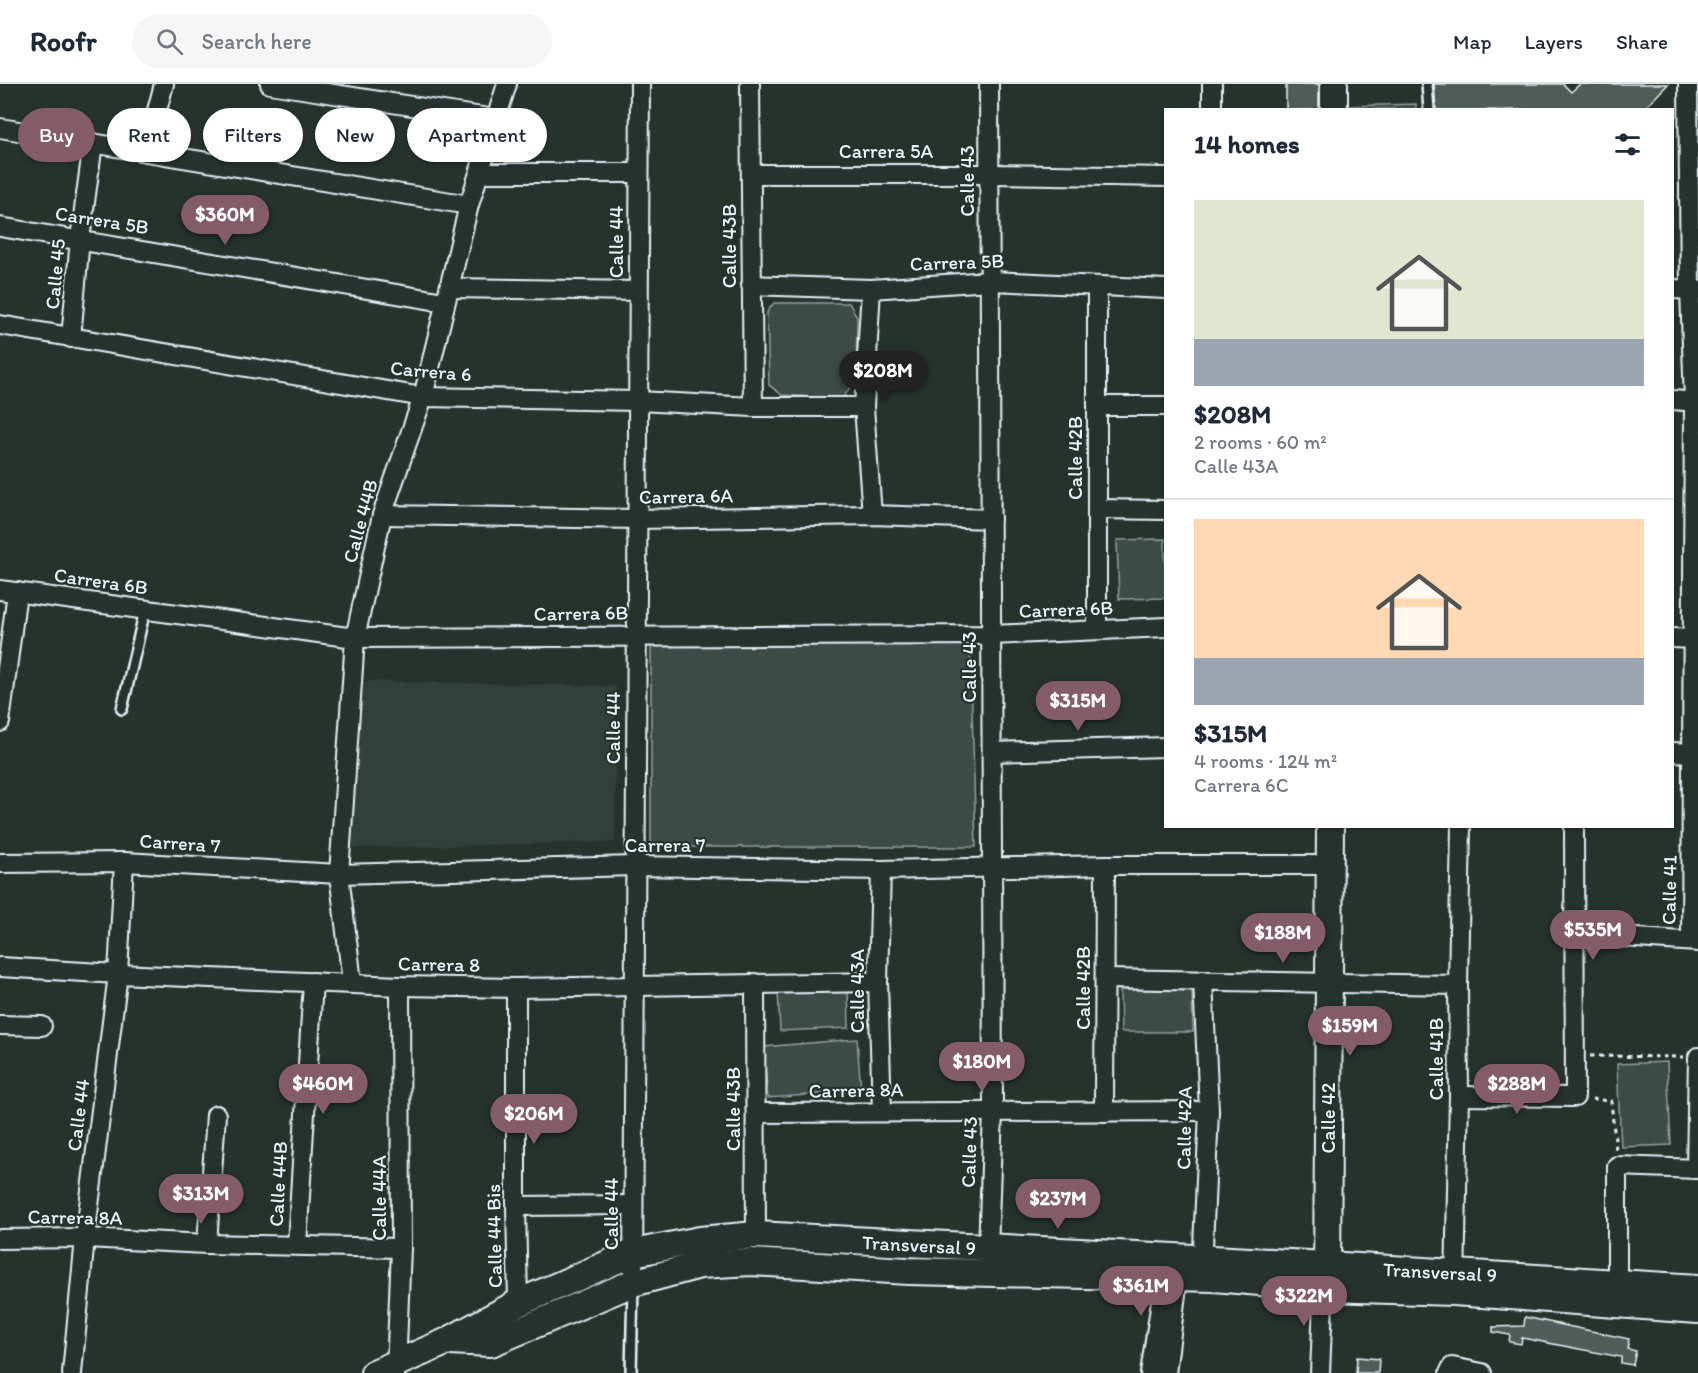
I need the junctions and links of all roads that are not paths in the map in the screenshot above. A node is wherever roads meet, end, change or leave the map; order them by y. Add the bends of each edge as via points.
1 (164, 84) edge
2 (270, 84) edge
3 (507, 84) edge
4 (640, 84) edge
5 (750, 84) edge
6 (989, 84) edge
7 (1212, 84) edge
8 (1334, 84) edge
9 (1427, 84) edge
10 (1688, 84) edge
11 (158, 108) edge
12 (424, 108) edge
13 (499, 108) edge
14 (1212, 108) edge
15 (1334, 108) edge
16 (1428, 108) edge
17 (0, 128) edge
18 (18, 131) edge
19 (191, 159) edge
20 (91, 162) edge
21 (483, 162) edge
22 (480, 173) junction
23 (639, 173) junction
24 (751, 174) junction
25 (990, 174) junction
26 (1164, 177) edge
27 (469, 205) junction
28 (0, 227) edge
29 (81, 239) junction
30 (990, 281) junction
31 (751, 285) junction
32 (1097, 286) junction
33 (872, 289) junction
34 (1164, 289) edge
35 (1687, 290) edge
36 (638, 291) junction
37 (447, 295) junction
38 (0, 325) edge
39 (71, 338) junction
40 (423, 397) junction
41 (1674, 400) edge
42 (638, 402) junction
43 (1696, 402) edge
44 (1097, 406) junction
45 (1164, 406) edge
46 (753, 407) junction
47 (864, 407) junction
48 (1097, 509) junction
49 (1164, 510) edge
50 (382, 515) junction
51 (872, 515) junction
52 (637, 519) junction
53 (991, 519) junction
54 (8, 591) edge
55 (145, 610) junction
56 (1164, 627) edge
57 (1097, 630) junction
58 (992, 634) junction
59 (636, 635) junction
60 (355, 638) junction
61 (1674, 638) edge
62 (1694, 639) junction
63 (122, 709) dead end
64 (0, 722) edge
65 (1164, 747) edge
66 (992, 752) junction
67 (1674, 752) edge
68 (1693, 753) junction
69 (1330, 828) edge
70 (1461, 828) edge
71 (1574, 828) edge
72 (124, 862) junction
73 (0, 863) edge
74 (1105, 865) junction
75 (1330, 865) junction
76 (635, 866) junction
77 (992, 867) junction
78 (881, 870) junction
79 (339, 874) junction
80 (1575, 934) junction
81 (1695, 942) edge
82 (0, 967) edge
83 (118, 974) junction
84 (1106, 979) junction
85 (1203, 980) junction
86 (313, 982) junction
87 (352, 982) junction
88 (878, 982) junction
89 (755, 983) junction
90 (1329, 983) junction
91 (1458, 985) junction
92 (400, 986) junction
93 (634, 986) junction
94 (516, 988) junction
95 (0, 1025) edge
96 (42, 1026) dead end
97 (1697, 1057) edge
98 (1459, 1096) junction
99 (993, 1111) junction
100 (1209, 1111) junction
101 (882, 1112) junction
102 (1104, 1112) junction
103 (756, 1113) junction
104 (216, 1115) dead end
105 (1697, 1169) edge
106 (633, 1205) junction
107 (516, 1206) junction
108 (756, 1235) junction
109 (85, 1238) junction
110 (0, 1239) edge
111 (207, 1244) junction
112 (297, 1245) junction
113 (401, 1248) junction
114 (988, 1249) junction
115 (633, 1253) junction
116 (1170, 1267) junction
117 (1202, 1269) junction
118 (1327, 1277) junction
119 (1455, 1282) junction
120 (633, 1283) junction
121 (1617, 1283) junction
122 (1698, 1288) edge
123 (1661, 1297) junction
124 (518, 1303) junction
125 (1698, 1310) edge
126 (1165, 1326) junction
127 (448, 1341) junction
128 (389, 1370) edge
129 (72, 1373) edge
130 (631, 1373) edge
131 (1150, 1373) edge
132 (1166, 1373) edge
133 (1320, 1373) edge
134 (1449, 1373) edge
135 (1482, 1373) edge

1 - 11 street
2 - 12 street
3 - 13 street, Calle 44B
4 - 23 street, Calle 44
5 - 24 street, Calle 43B
6 - 25 street, Calle 43
7 - 14 street
8 - 15 street
9 - 16 lane
10 - 35 street, Calle 41
17 - 18 street
19 - 27 street
20 - 29 street, Calle 45
21 - 22 street, Calle 44B
22 - 23 street
22 - 27 street, Calle 44B
23 - 36 street, Calle 44
24 - 25 street, Carrera 5A
24 - 31 street, Calle 43B
25 - 26 street, Carrera 5A
25 - 30 street, Calle 43
27 - 37 street, Calle 44B
28 - 29 street, Carrera 5B
29 - 37 street, Carrera 5B
29 - 39 street, Calle 45
30 - 32 street, Carrera 5B
30 - 33 street, Carrera 5B
30 - 53 street, Calle 43
31 - 33 street, Carrera 5B
31 - 46 street, Calle 43B
32 - 34 street, Carrera 5B
32 - 44 street, Calle 42B
33 - 47 street
35 - 43 street, Calle 41
36 - 37 street, Carrera 5B
36 - 42 street, Calle 44
37 - 40 street, Calle 44B
38 - 39 street, Carrera 6
39 - 40 street, Carrera 6
40 - 42 street, Carrera 6
40 - 50 street, Calle 44B
41 - 43 street
42 - 46 street, Carrera 6
42 - 52 street, Calle 44
43 - 62 street, Calle 41
44 - 45 street
44 - 48 street, Calle 42B
46 - 47 street, Carrera 6
47 - 51 street
48 - 49 street
48 - 57 street, Calle 42B
50 - 52 street, Carrera 6A
50 - 60 street, Calle 44B
51 - 52 street, Carrera 6A
51 - 53 street, Carrera 6A
52 - 59 street, Calle 44
53 - 58 street, Calle 43
54 - 55 street, Carrera 6B
54 - 64 street
55 - 60 street, Carrera 6B
55 - 63 lane
56 - 57 street, Carrera 6B
57 - 58 street, Carrera 6B
58 - 59 street, Carrera 6B
58 - 66 street, Calle 43
59 - 60 street, Carrera 6B
59 - 76 street, Calle 44
60 - 79 street, Calle 44B
61 - 62 street
62 - 68 street, Calle 41
65 - 66 street
66 - 77 street, Calle 43
67 - 68 street
68 - 81 street, Calle 41
69 - 75 street, Calle 42
70 - 91 street, Calle 41B
71 - 80 street
72 - 73 street, Carrera 7
72 - 79 street, Carrera 7
72 - 83 street, Calle 44
74 - 75 street, Carrera 7
74 - 77 street, Carrera 7
74 - 84 street, Calle 42B
75 - 90 street, Calle 42
76 - 78 street, Carrera 7
76 - 79 street, Carrera 7
76 - 93 street, Calle 44
77 - 78 street, Carrera 7
77 - 99 street, Calle 43
78 - 88 street, Calle 43A
79 - 87 street, Calle 44B
80 - 81 street
80 - 98 street via 1575,1097
82 - 83 street, Carrera 8
83 - 86 street, Carrera 8
83 - 109 street, Calle 44
84 - 85 street
84 - 102 street, Calle 42B
85 - 90 street
85 - 100 street, Calle 42A
86 - 87 street, Carrera 8
86 - 112 street, Calle 44B
87 - 92 street, Carrera 8
88 - 89 street, Carrera 8
88 - 101 street, Calle 43A
89 - 93 street, Carrera 8
89 - 103 street, Calle 43B
90 - 91 street
90 - 118 street, Calle 42
91 - 98 street, Calle 41B
92 - 94 street, Carrera 8
92 - 113 street, Calle 44A
93 - 94 street, Carrera 8
93 - 106 street, Calle 44
94 - 107 street, Calle 44 Bis
95 - 96 street
97 - 105 street
98 - 119 street, Calle 41B
99 - 101 street, Carrera 8A
99 - 102 street, Carrera 8A
99 - 114 street, Calle 43
100 - 102 street, Carrera 8A
100 - 117 street, Calle 42A
101 - 103 street, Carrera 8A
103 - 108 street, Calle 43B
104 - 111 street
105 - 121 street via 1617,1166
106 - 107 street
106 - 115 street, Calle 44
107 - 124 street, Calle 44 Bis
108 - 114 street, Transversal 9
108 - 115 street, Transversal 9 via 700,1240
109 - 110 street, Carrera 8A
109 - 111 street, Carrera 8A
109 - 129 street, Calle 44
111 - 112 street, Carrera 8A
112 - 113 street, Carrera 8A
113 - 128 street, Calle 44A
114 - 116 street, Transversal 9
115 - 120 street, Calle 44
115 - 124 street, Transversal 9
116 - 117 street, Transversal 9
116 - 120 street, Transversal 9 via 909,1271 751,1262 700,1265
116 - 126 street via 1163,1288
117 - 118 street, Transversal 9
118 - 119 street, Transversal 9
118 - 133 street, Calle 42
119 - 121 street, Transversal 9
119 - 123 street, Transversal 9
120 - 127 street, Transversal 9 via 491,1343
120 - 130 lane, Calle 44
121 - 123 street, Transversal 9
122 - 123 street, Transversal 9
123 - 125 street, Transversal 9
124 - 127 street, Transversal 9
126 - 131 street
126 - 132 street
127 - 128 street, Transversal 9
134 - 135 street via 1452,1367

